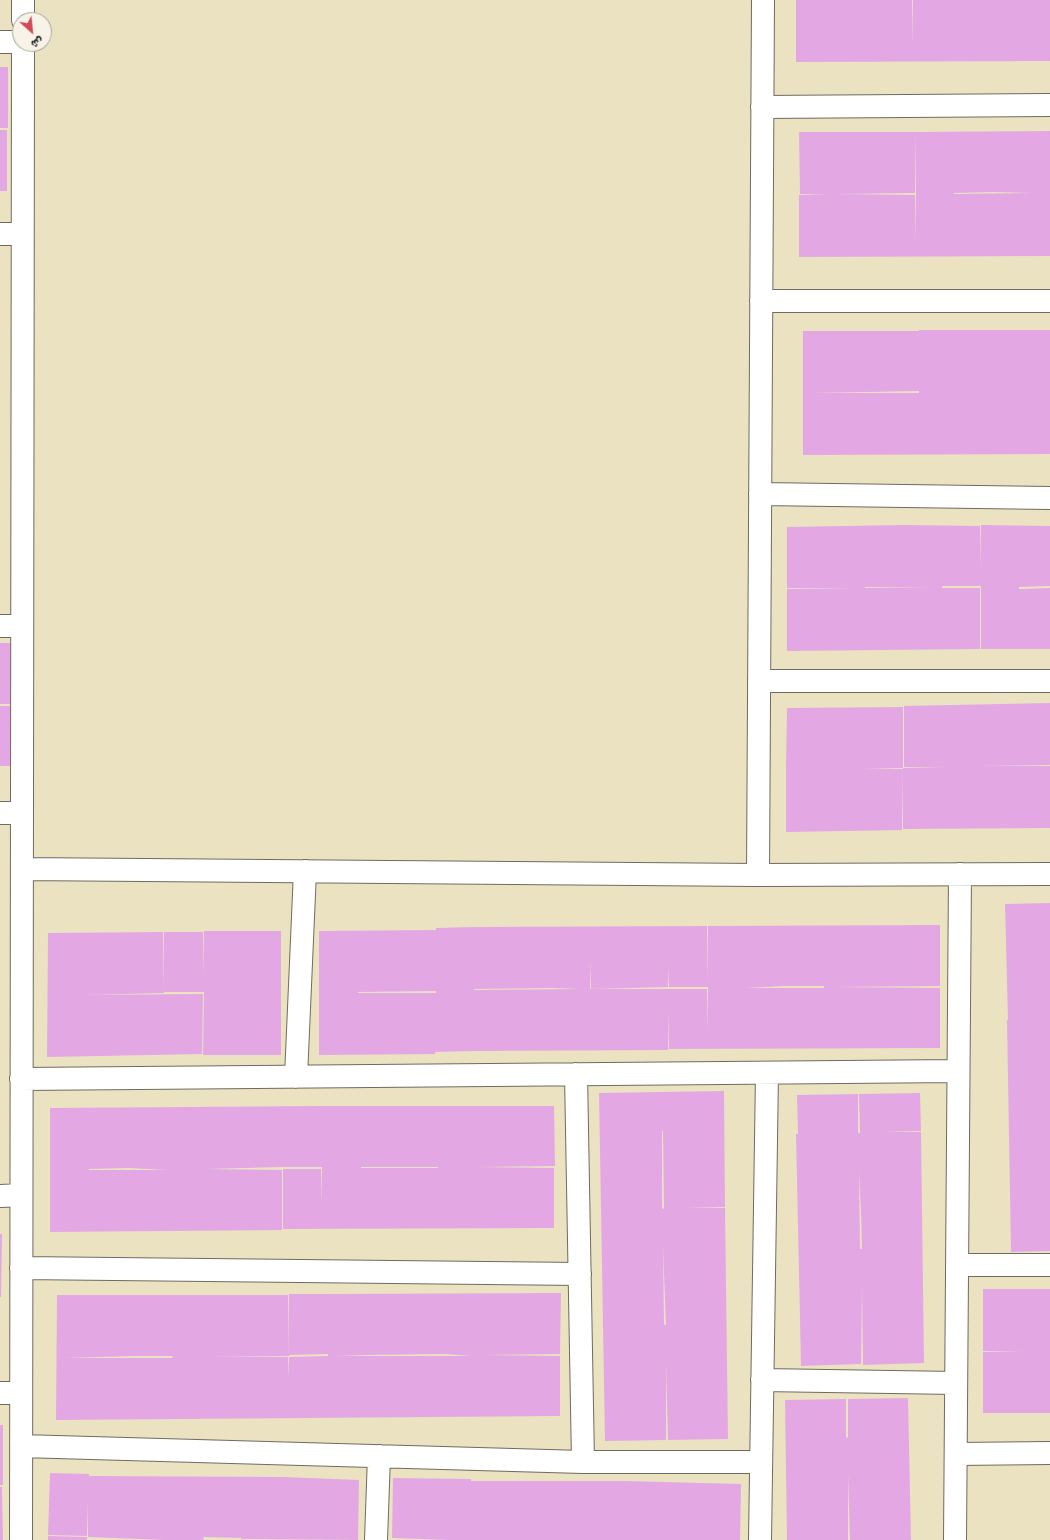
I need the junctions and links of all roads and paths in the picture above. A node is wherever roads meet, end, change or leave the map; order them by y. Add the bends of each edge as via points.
1 (23, 0) edge
2 (763, 0) edge
3 (23, 12) edge
4 (0, 42) edge
5 (12, 42) edge
6 (23, 52) edge
7 (1050, 105) edge
8 (762, 107) junction
9 (0, 234) edge
10 (22, 234) junction
11 (761, 301) junction
12 (1050, 301) edge
13 (760, 494) junction
14 (1050, 498) edge
15 (0, 626) edge
16 (22, 626) junction
17 (759, 681) junction
18 (1050, 681) edge
19 (0, 813) edge
20 (22, 813) junction
21 (22, 869) junction
22 (306, 871) junction
23 (960, 874) junction
24 (1050, 874) edge
25 (758, 875) junction
26 (958, 1071) junction
27 (766, 1073) junction
28 (576, 1074) junction
29 (296, 1076) junction
30 (21, 1079) junction
31 (11, 1196) edge
32 (957, 1265) junction
33 (1050, 1265) edge
34 (21, 1268) junction
35 (580, 1274) junction
36 (762, 1380) junction
37 (956, 1383) junction
38 (10, 1393) edge
39 (21, 1446) junction
40 (1050, 1453) edge
41 (956, 1454) junction
42 (379, 1456) junction
43 (583, 1462) junction
44 (761, 1462) junction
45 (21, 1540) edge
46 (376, 1540) edge
47 (760, 1540) edge
48 (955, 1540) edge

1 - 3 street
2 - 8 street
4 - 5 street
6 - 10 street
7 - 8 street
8 - 11 street
9 - 10 street
10 - 16 street
11 - 12 street
11 - 13 street
13 - 14 street
13 - 17 street
15 - 16 street
16 - 20 street
17 - 18 street
17 - 25 street
19 - 20 street
20 - 21 street
21 - 22 street
21 - 30 street
22 - 25 street
22 - 29 street
23 - 24 street
23 - 25 street
23 - 26 street
26 - 27 street
26 - 32 street
27 - 28 street
27 - 36 street
28 - 29 street
28 - 35 street
29 - 30 street
30 - 31 street
31 - 34 street
32 - 33 street
32 - 37 street
34 - 35 street
34 - 38 street
35 - 43 street
36 - 37 street
36 - 44 street
37 - 41 street
38 - 39 street
39 - 42 street
39 - 45 street
40 - 41 street
41 - 48 street
42 - 43 street
42 - 46 street
43 - 44 street
44 - 47 street

